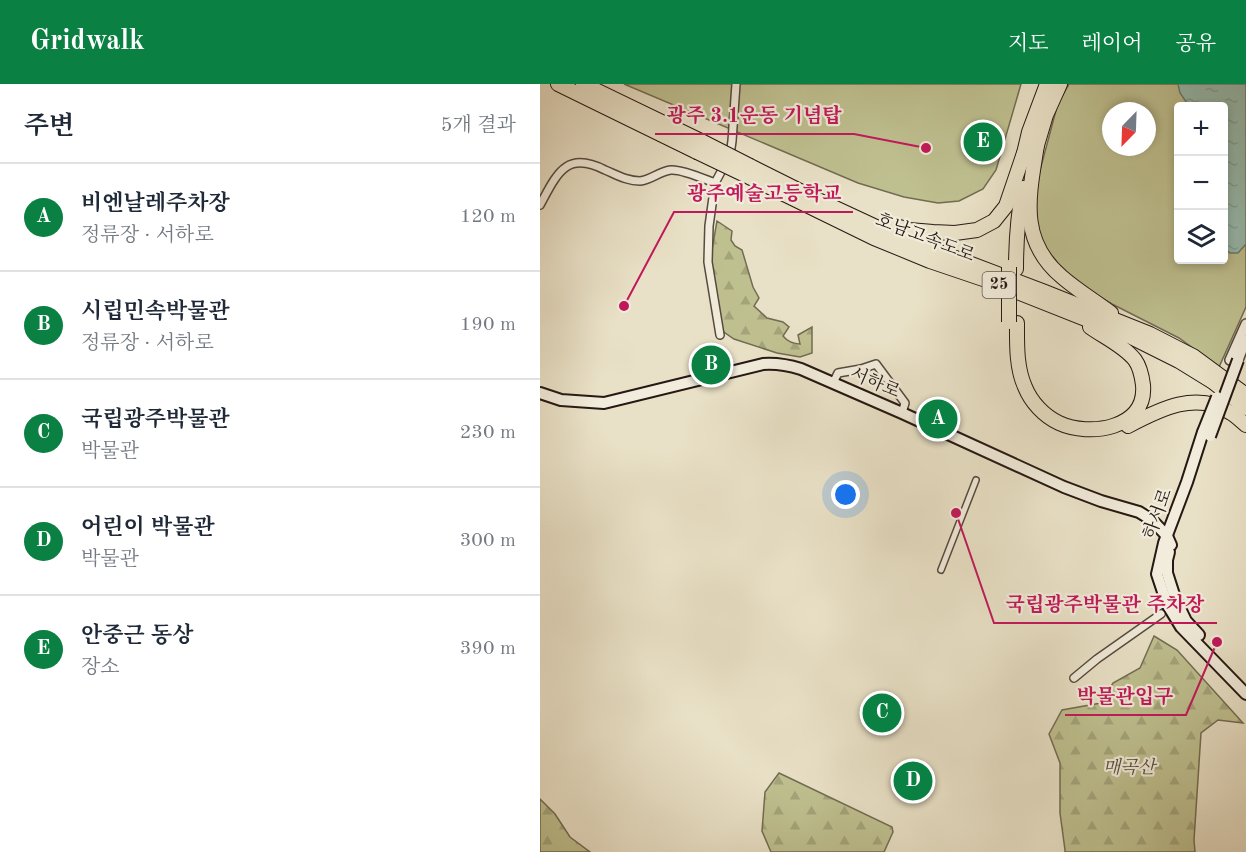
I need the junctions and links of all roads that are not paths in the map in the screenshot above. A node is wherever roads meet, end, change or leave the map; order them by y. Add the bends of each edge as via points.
1 (558, 84) edge
2 (583, 84) edge
3 (736, 84) edge
4 (1047, 84) edge
5 (1060, 84) edge
6 (1037, 145) junction
7 (699, 146) junction
8 (1024, 153) junction
9 (747, 170) junction
10 (715, 183) junction
11 (816, 199) junction
12 (540, 205) edge
13 (1013, 268) junction
14 (1063, 310) junction
15 (1013, 322) junction
16 (1127, 324) junction
17 (1246, 324) edge
18 (720, 335) dead end
19 (1246, 340) edge
20 (1234, 360) junction
21 (833, 383) junction
22 (540, 393) edge
23 (1246, 395) edge
24 (1246, 408) edge
25 (903, 413) junction
26 (1246, 425) edge
27 (976, 480) dead end
28 (1169, 541) junction
29 (940, 570) dead end
30 (1161, 614) dead end
31 (1074, 678) dead end
32 (1246, 685) edge
33 (1246, 694) edge

1 - 7 highway, 호남고속도로 / 25
2 - 7 highway, 호남고속도로 / 25
3 - 10 street via 730,155
4 - 8 highway
5 - 6 highway
6 - 13 highway via 1024,182
6 - 16 highway via 1029,208 1035,241 1061,277
7 - 9 highway, 호남고속도로 / 25, bridge
8 - 11 highway via 1006,206 994,221 977,230 909,230
8 - 13 highway via 1010,234
9 - 11 highway, 호남고속도로 / 25
9 - 14 highway, 호남고속도로 / 25 via 874,238
10 - 12 street via 671,170 643,181 625,180 597,165 580,162 562,169
10 - 18 street via 708,262
11 - 16 highway, 호남고속도로 / 25 via 887,232
13 - 15 highway, bridge
14 - 15 highway via 1136,360 1144,389 1138,409 1124,422 1104,429 1083,430 1044,413 1024,386
14 - 24 highway, 호남고속도로 / 25 via 1179,361
15 - 26 highway via 1010,343 1017,385 1035,412 1058,428 1087,435 1104,434 1172,405 1191,403 1207,403 1230,412
16 - 23 highway, 호남고속도로 / 25 via 1192,356
17 - 20 street, 하서로
19 - 20 street, 하서로
20 - 28 main road, 하서로, bridge via 1187,482
21 - 22 main road, 서하로 via 774,363 604,403 561,400
21 - 25 main road, 서하로
21 - 25 street via 838,373 876,364 905,404
25 - 28 main road, 서하로 via 1064,487 1139,512 1152,520
27 - 29 street
28 - 32 main road, 하서로 via 1167,573 1186,621
28 - 33 main road, 하서로 via 1164,543 1157,574 1167,604 1181,627
30 - 31 street

